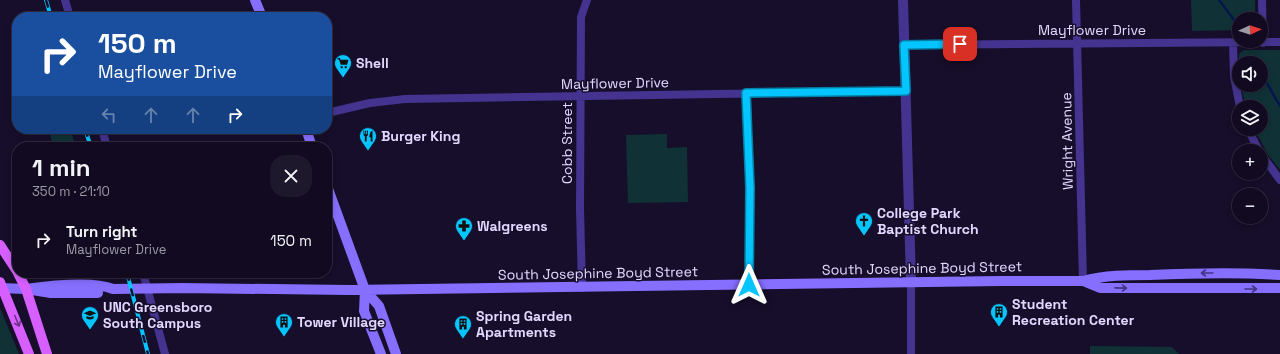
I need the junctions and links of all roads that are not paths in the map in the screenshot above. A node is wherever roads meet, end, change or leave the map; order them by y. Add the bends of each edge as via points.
1 (65, 0) edge
2 (255, 0) edge
3 (587, 0) edge
4 (903, 0) edge
5 (1076, 0) edge
6 (1262, 0) edge
7 (69, 12) edge
8 (260, 12) edge
9 (1262, 12) edge
10 (1077, 42) junction
11 (1280, 42) edge
12 (1232, 43) edge
13 (1268, 43) edge
14 (904, 45) junction
15 (1232, 48) edge
16 (906, 91) junction
17 (746, 93) junction
18 (580, 96) junction
19 (1239, 100) edge
20 (332, 112) edge
21 (1268, 164) edge
22 (1280, 180) edge
23 (332, 200) edge
24 (0, 245) edge
25 (12, 263) edge
26 (1280, 267) edge
27 (1246, 272) junction
28 (1280, 275) edge
29 (21, 278) edge
30 (144, 278) edge
31 (1083, 281) junction
32 (911, 282) junction
33 (749, 285) junction
34 (1, 286) edge
35 (582, 288) junction
36 (1280, 288) edge
37 (26, 289) junction
38 (147, 289) junction
39 (365, 290) junction
40 (29, 354) edge
41 (47, 354) edge
42 (165, 354) edge
43 (380, 354) edge
44 (396, 354) edge
45 (911, 354) edge

1 - 7 street
2 - 8 main road
3 - 18 street, Cobb Street via 581,17
4 - 14 street
5 - 10 street, Wright Avenue
6 - 9 street
10 - 12 street, Mayflower Drive
10 - 14 street, Mayflower Drive
10 - 31 street, Wright Avenue
11 - 13 street, Mayflower Drive
14 - 16 street
15 - 19 street
16 - 17 street, Mayflower Drive
16 - 32 street
17 - 18 street, Mayflower Drive
17 - 33 street via 750,213
18 - 20 street, Mayflower Drive via 405,100 370,103
18 - 35 street, Cobb Street
21 - 22 street
23 - 39 main road
24 - 25 main road
26 - 27 main road
27 - 28 main road, South Josephine Boyd Street
27 -> 31 main road, South Josephine Boyd Street via 1099,276
29 - 37 main road
30 - 38 street
31 - 32 main road, South Josephine Boyd Street
31 -> 36 main road, South Josephine Boyd Street via 1100,288
32 - 33 main road, South Josephine Boyd Street
32 - 45 street
33 - 35 main road, South Josephine Boyd Street
34 - 37 main road, South Josephine Boyd Street
34 -> 40 main road
35 - 39 main road, South Josephine Boyd Street
37 - 38 main road, South Josephine Boyd Street via 51,293 105,293 113,289
37 - 41 main road
38 - 39 main road, South Josephine Boyd Street
38 - 42 street
39 - 43 main road via 364,311
39 - 44 main road via 378,306

